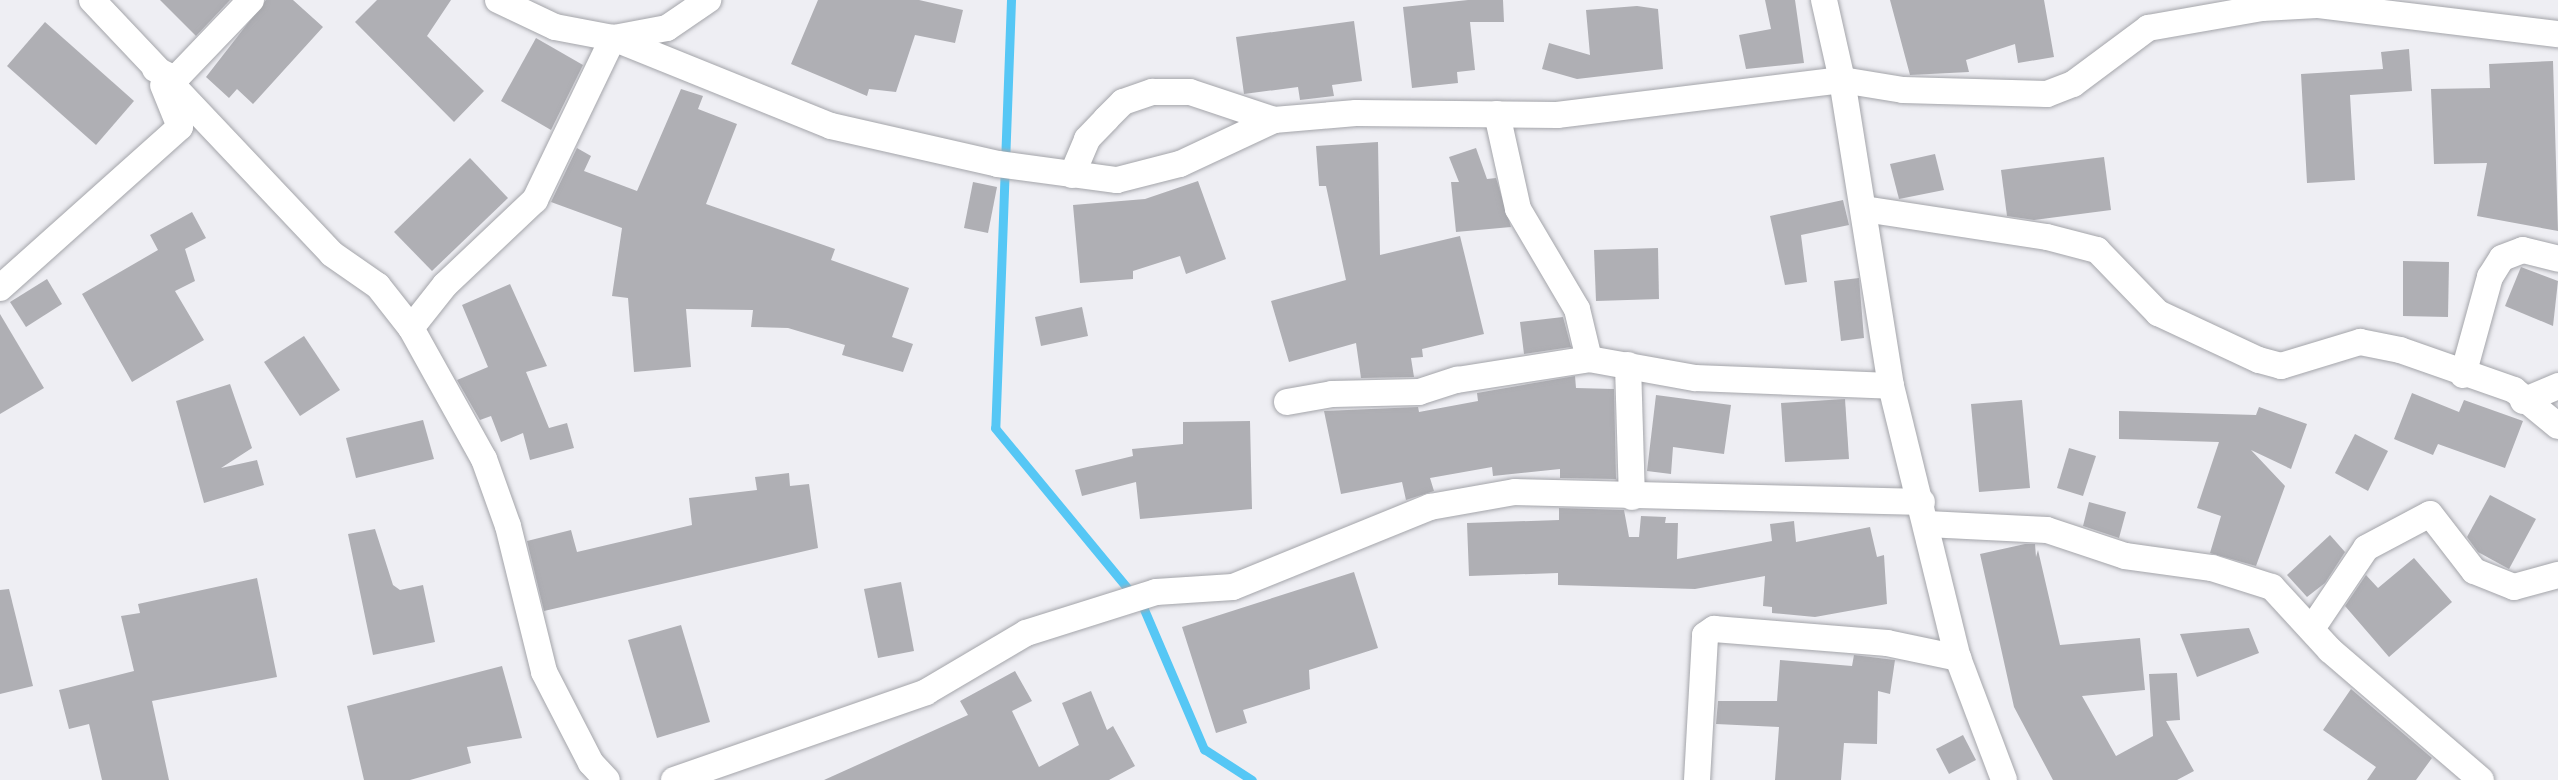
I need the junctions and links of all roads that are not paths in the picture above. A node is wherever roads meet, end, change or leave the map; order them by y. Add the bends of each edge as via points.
1 (92, 0) edge
2 (251, 0) edge
3 (498, 0) edge
4 (708, 0) edge
5 (1824, 0) edge
6 (2558, 34) edge
7 (614, 38) junction
8 (155, 69) junction
9 (1842, 80) junction
10 (1497, 114) junction
11 (1274, 120) junction
12 (1072, 175) junction
13 (1864, 209) junction
14 (2558, 259) edge
15 (0, 288) edge
16 (411, 328) junction
17 (1588, 359) junction
18 (1628, 365) junction
19 (2463, 375) junction
20 (1891, 386) junction
21 (2558, 386) edge
22 (2523, 401) junction
23 (1287, 402) dead end
24 (2558, 426) edge
25 (1632, 497) junction
26 (1924, 513) junction
27 (2558, 575) edge
28 (2313, 627) junction
29 (1958, 658) junction
30 (607, 780) edge
31 (674, 780) edge
32 (1697, 780) edge
33 (2004, 780) edge
34 (2481, 780) edge

1 - 8 street
2 - 8 street via 179,75 171,77
3 - 7 street via 555,27
4 - 7 street via 667,28
5 - 9 street
6 - 9 street via 2317,5 2262,8 2148,27 2073,84 2048,94 1903,90
7 - 12 street via 831,126
7 - 16 street via 535,200 446,285
8 - 15 street via 180,127
8 - 16 street via 332,254 378,286
9 - 10 street via 1557,115
9 - 13 street
10 - 11 street via 1356,113
10 - 17 street via 1518,209 1577,309
11 - 12 street via 1180,164 1117,180
11 - 12 street via 1191,92 1152,92 1123,102 1106,119 1087,139
13 - 19 street via 2046,237 2097,250 2158,313 2281,366 2360,342 2400,350
13 - 20 street
14 - 19 street via 2523,250 2502,258 2490,277
16 - 30 street via 484,459 508,525 544,672 591,763
17 - 18 street
17 - 23 street via 1457,380 1419,392 1332,394
18 - 20 street via 1695,378
18 - 25 street
19 - 22 street via 2514,390
20 - 26 street
21 - 22 street
22 - 24 street
25 - 26 street
25 - 31 street via 1515,492 1430,507 1233,586 1156,592 1128,604 1026,633 926,692
26 - 28 street via 2047,530 2125,556 2212,568 2272,588
26 - 29 street
27 - 28 street via 2514,587 2474,571 2430,514 2366,548
28 - 34 street via 2330,650
29 - 32 street via 1887,643 1714,629 1705,635
29 - 33 street

